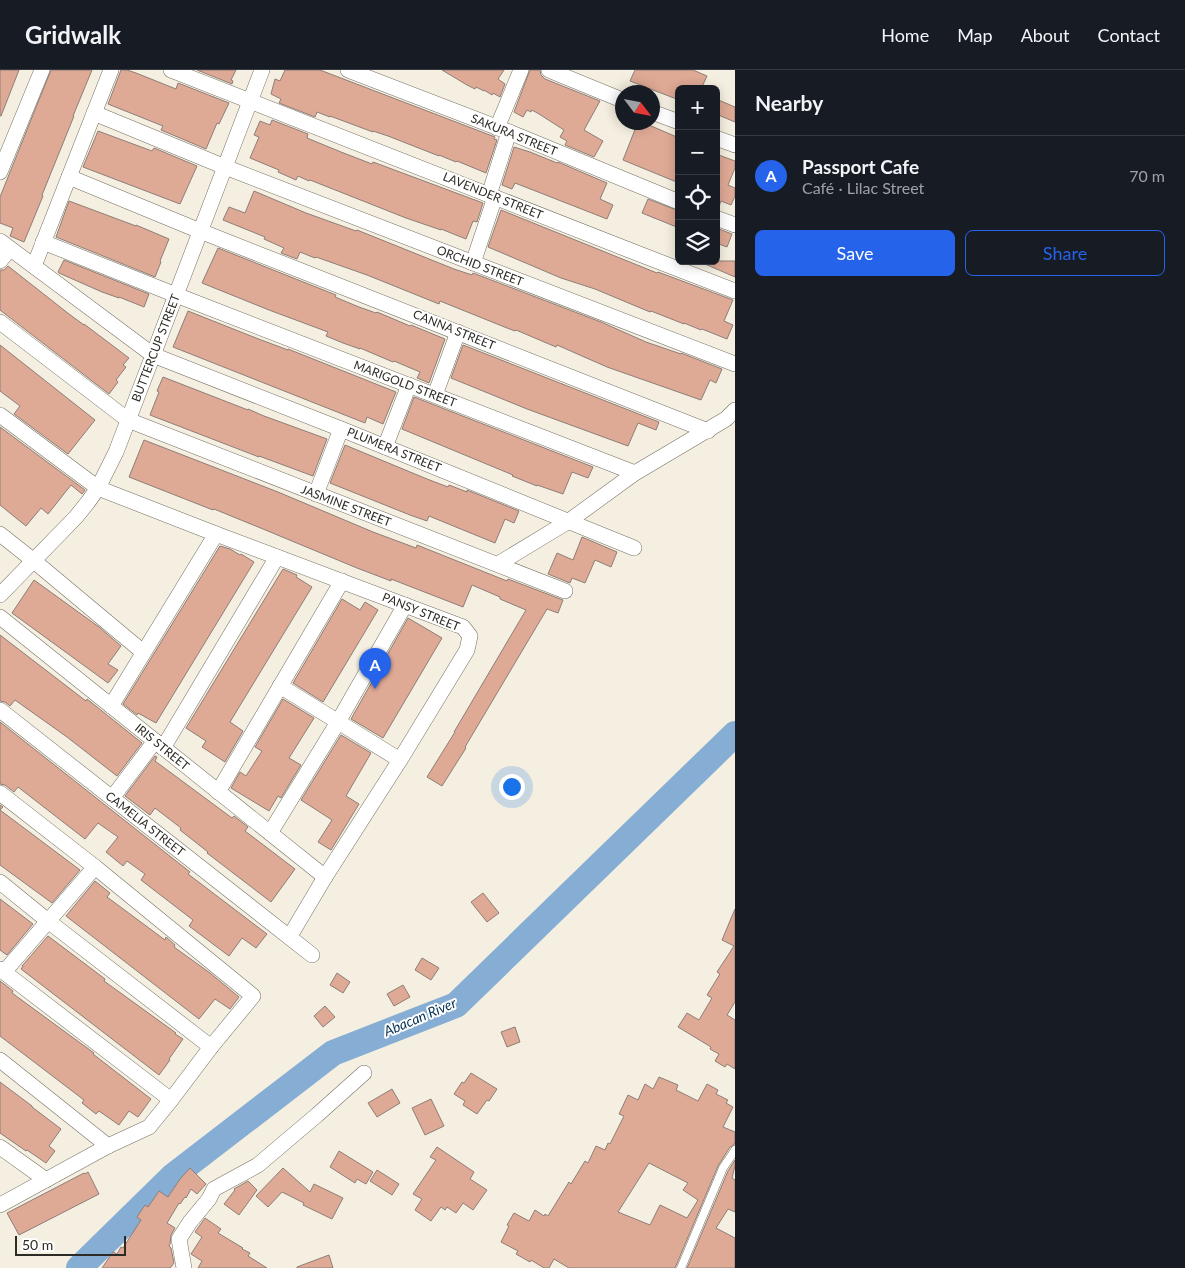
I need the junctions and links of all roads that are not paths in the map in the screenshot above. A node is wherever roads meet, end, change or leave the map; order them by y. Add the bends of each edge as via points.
1 (42, 70) edge
2 (111, 70) edge
3 (171, 70) edge
4 (262, 70) edge
5 (348, 70) edge
6 (521, 70) edge
7 (549, 70) edge
8 (615, 97) edge
9 (250, 101) junction
10 (94, 113) junction
11 (660, 115) edge
12 (675, 121) edge
13 (503, 130) junction
14 (720, 139) edge
15 (735, 145) edge
16 (225, 167) junction
17 (0, 172) edge
18 (69, 177) junction
19 (492, 196) junction
20 (675, 200) edge
21 (720, 219) edge
22 (735, 225) edge
23 (200, 231) junction
24 (43, 242) junction
25 (5, 245) edge
26 (0, 261) edge
27 (473, 263) junction
28 (34, 266) junction
29 (735, 291) edge
30 (176, 295) junction
31 (0, 322) edge
32 (458, 332) junction
33 (153, 355) junction
34 (735, 364) edge
35 (409, 385) junction
36 (435, 395) junction
37 (735, 410) edge
38 (0, 415) edge
39 (128, 420) junction
40 (341, 429) junction
41 (708, 430) junction
42 (385, 447) junction
43 (635, 473) junction
44 (98, 488) junction
45 (316, 494) junction
46 (569, 520) junction
47 (0, 534) edge
48 (216, 534) junction
49 (634, 548) dead end
50 (277, 557) junction
51 (34, 561) junction
52 (498, 564) junction
53 (342, 581) junction
54 (565, 592) dead end
55 (0, 596) edge
56 (405, 605) junction
57 (0, 618) edge
58 (143, 652) junction
59 (280, 686) junction
60 (111, 706) junction
61 (0, 710) edge
62 (338, 722) junction
63 (159, 745) junction
64 (400, 760) junction
65 (218, 792) junction
66 (0, 793) edge
67 (112, 798) junction
68 (270, 833) junction
69 (95, 867) junction
70 (325, 877) junction
71 (0, 882) edge
72 (48, 921) junction
73 (290, 936) junction
74 (312, 955) dead end
75 (2, 970) edge
76 (211, 1047) junction
77 (0, 1060) edge
78 (364, 1073) dead end
79 (171, 1100) junction
80 (108, 1146) junction
81 (0, 1147) edge
82 (735, 1150) edge
83 (46, 1180) junction
84 (0, 1205) edge
85 (184, 1268) edge
86 (681, 1268) edge

1 - 17 street
2 - 10 street
3 - 9 street, LAVENDER STREET
4 - 9 street, BUTTERCUP STREET
5 - 13 street, SAKURA STREET
6 - 13 street
7 - 8 street
9 - 16 street, BUTTERCUP STREET
9 - 19 street, LAVENDER STREET
10 - 16 street, ORCHID STREET
10 - 18 street
11 - 12 street
13 - 19 street
13 - 20 street, SAKURA STREET
14 - 15 street
16 - 23 street, BUTTERCUP STREET
16 - 27 street, ORCHID STREET
18 - 23 street, CANNA STREET
18 - 24 street
19 - 27 street
19 - 29 street, LAVENDER STREET
21 - 22 street
23 - 30 street, BUTTERCUP STREET
23 - 32 street, CANNA STREET
24 - 28 street
24 - 30 street, MARIGOLD STREET
25 - 26 street
25 - 28 street, PLUMERA STREET
27 - 34 street, ORCHID STREET
28 - 33 street, PLUMERA STREET
30 - 33 street, BUTTERCUP STREET
30 - 35 street, MARIGOLD STREET
31 - 39 street, JASMINE STREET
32 - 36 street
32 - 41 street, CANNA STREET
33 - 39 street, BUTTERCUP STREET
33 - 40 street, PLUMERA STREET
35 - 36 street, MARIGOLD STREET
35 - 42 street
36 - 43 street, MARIGOLD STREET
37 - 41 street
38 - 44 street, PANSY STREET
39 - 44 street, BUTTERCUP STREET
39 - 45 street, JASMINE STREET
40 - 42 street, PLUMERA STREET
40 - 45 street
41 - 43 street
42 - 46 street, PLUMERA STREET
43 - 46 street
44 - 48 street, PANSY STREET
44 - 51 street, BUTTERCUP STREET via 76,517
45 - 52 street, JASMINE STREET
46 - 49 street, PLUMERA STREET
46 - 52 street
47 - 51 street
48 - 50 street, PANSY STREET
48 - 58 street
50 - 53 street, PANSY STREET
50 - 63 street
51 - 55 street, BUTTERCUP STREET
51 - 58 street
52 - 54 street, JASMINE STREET
53 - 56 street, PANSY STREET
53 - 59 street
56 - 62 street
56 - 64 street, PANSY STREET via 463,627 470,636 467,650
57 - 60 street, IRIS STREET
58 - 60 street
59 - 62 street
59 - 65 street
60 - 63 street, IRIS STREET
61 - 67 street, CAMELIA STREET
62 - 64 street
62 - 68 street
63 - 65 street, IRIS STREET
63 - 67 street
64 - 70 street, PANSY STREET
65 - 68 street, IRIS STREET
66 - 69 street
67 - 73 street, CAMELIA STREET
68 - 70 street, IRIS STREET
69 - 72 street
69 - 76 street via 253,996
70 - 73 street, PANSY STREET
71 - 72 street
72 - 75 street
72 - 76 street
73 - 74 street, CAMELIA STREET
75 - 79 street
76 - 79 street
77 - 80 street
78 - 85 street via 258,1165 214,1188 179,1239
79 - 80 street via 149,1127
80 - 83 street
81 - 83 street
82 - 86 lane via 723,1168
83 - 84 street

